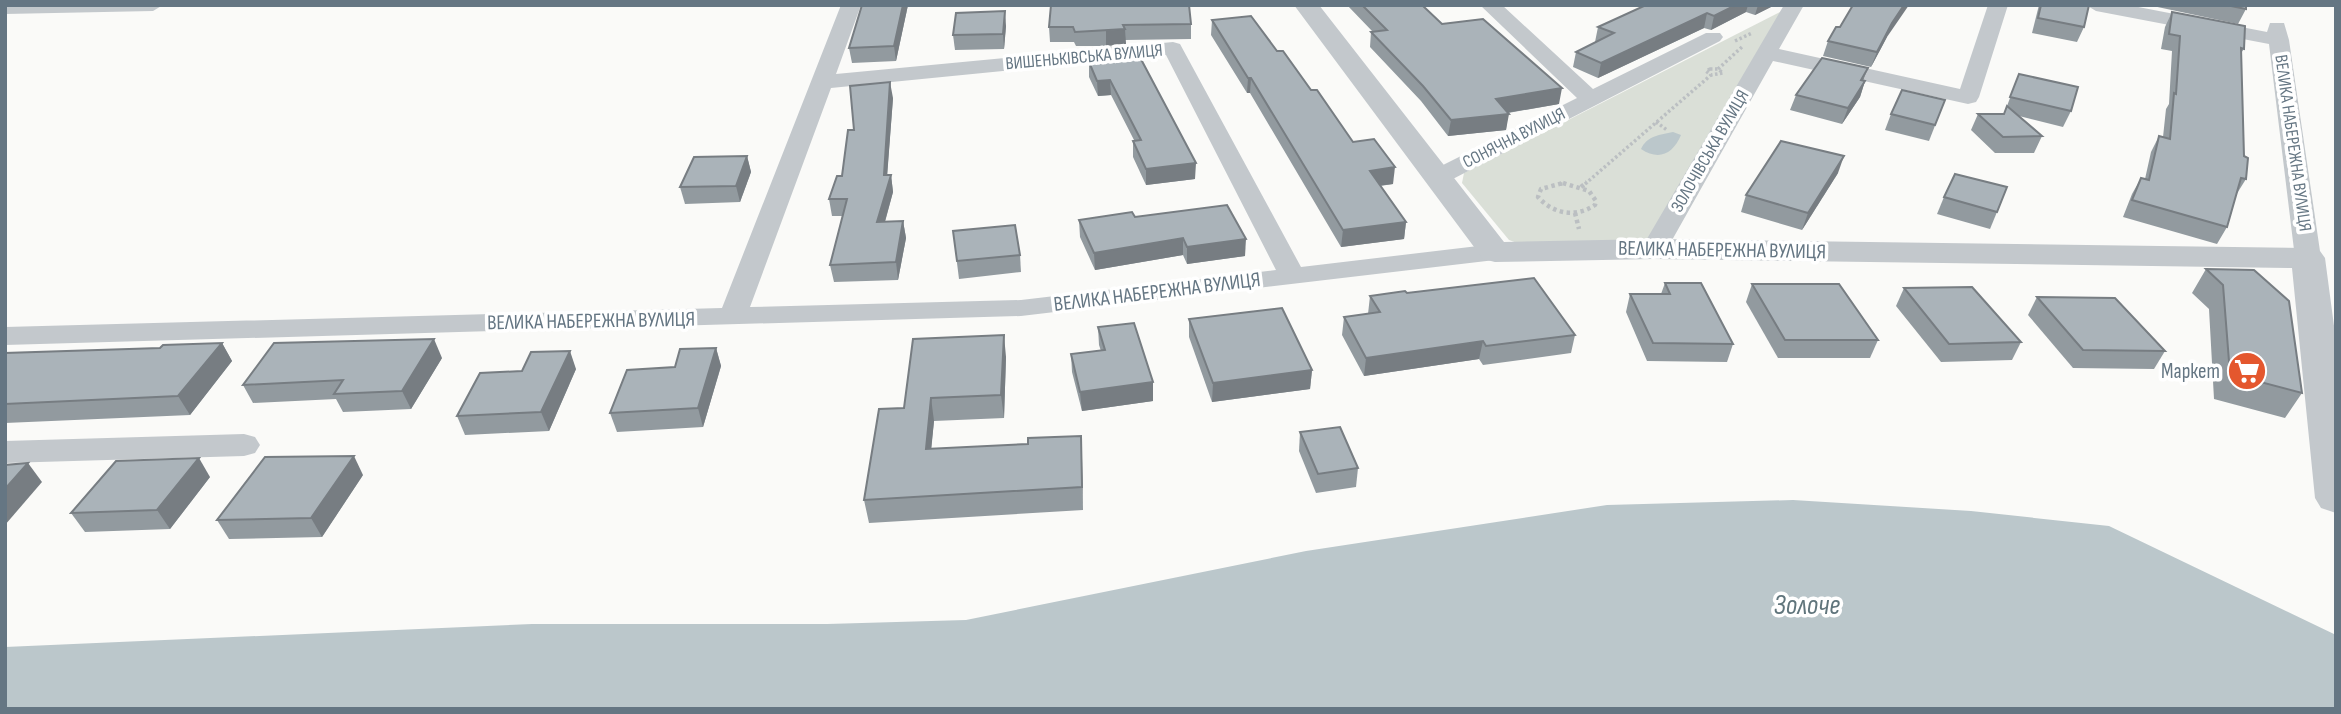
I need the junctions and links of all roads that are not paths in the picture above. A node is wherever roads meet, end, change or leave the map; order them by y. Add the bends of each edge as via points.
1 (153, 5) edge
2 (851, 5) edge
3 (1306, 5) edge
4 (1490, 5) edge
5 (1794, 5) edge
6 (1998, 5) edge
7 (2096, 5) edge
8 (6, 6) edge
9 (1720, 41) road end
10 (1767, 53) junction
11 (822, 82) junction
12 (1591, 99) junction
13 (1438, 177) junction
14 (1654, 249) junction
15 (1495, 252) junction
16 (2308, 258) junction
17 (1293, 277) junction
18 (732, 318) junction
19 (5, 337) edge
20 (244, 445) dead end
21 (5, 452) edge
22 (2336, 498) edge

1 - 8 street
2 - 11 street
3 - 13 street
4 - 12 street, СОНЯЧНА ВУЛИЦЯ
5 - 10 street, ЗОЛОЧІВСЬКА ВУЛИЦЯ
6 - 10 street via 1968,97
7 - 16 street, ВЕЛИКА НАБЕРЕЖНА ВУЛИЦЯ via 2278,34
9 - 12 street, СОНЯЧНА ВУЛИЦЯ
10 - 14 street, ЗОЛОЧІВСЬКА ВУЛИЦЯ
11 - 17 street, ВИШЕНЬКІВСЬКА ВУЛИЦЯ via 1173,48
11 - 18 street
12 - 13 street, СОНЯЧНА ВУЛИЦЯ
13 - 15 street
14 - 15 street, ВЕЛИКА НАБЕРЕЖНА ВУЛИЦЯ
14 - 16 street, ВЕЛИКА НАБЕРЕЖНА ВУЛИЦЯ
15 - 17 street, ВЕЛИКА НАБЕРЕЖНА ВУЛИЦЯ
16 - 22 street, ВЕЛИКА НАБЕРЕЖНА ВУЛИЦЯ
17 - 18 street, ВЕЛИКА НАБЕРЕЖНА ВУЛИЦЯ via 1021,308
18 - 19 street, ВЕЛИКА НАБЕРЕЖНА ВУЛИЦЯ
20 - 21 street

